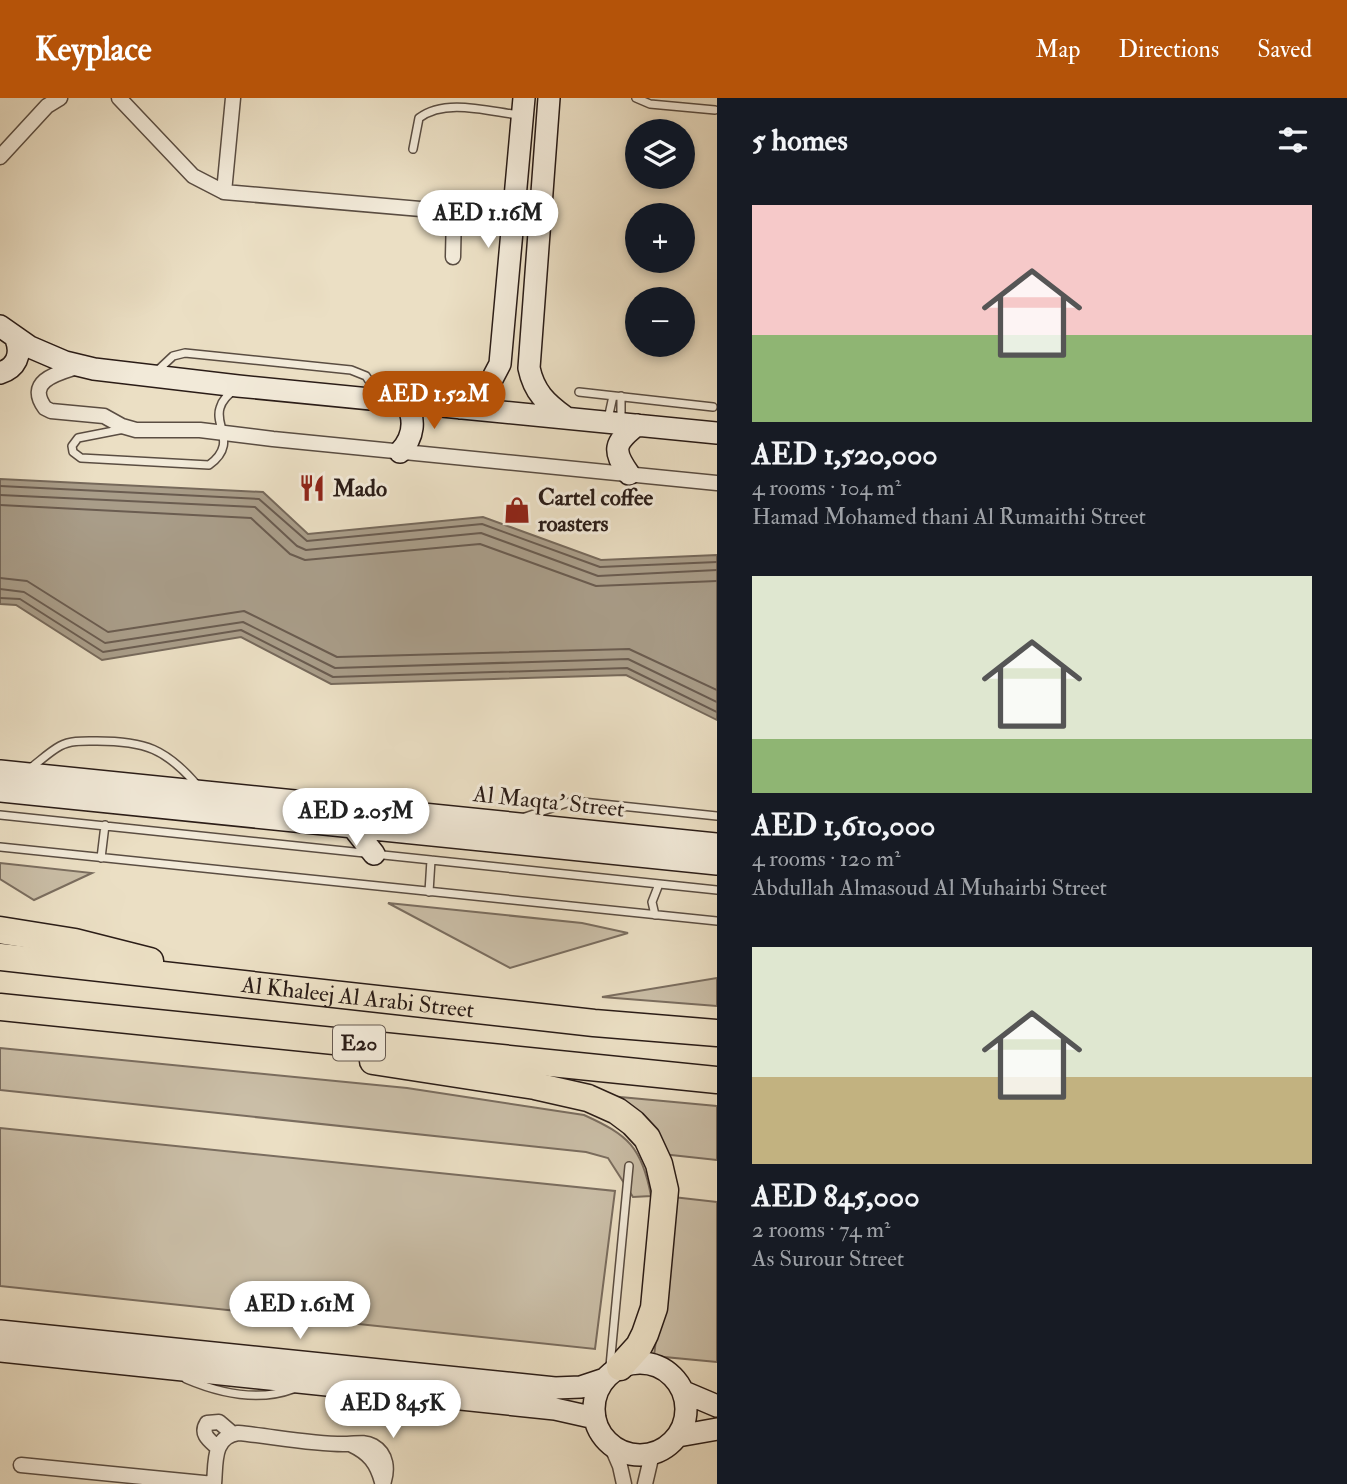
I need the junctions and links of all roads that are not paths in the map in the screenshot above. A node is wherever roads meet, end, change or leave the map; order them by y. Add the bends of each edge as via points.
1 (60, 98) edge
2 (119, 98) edge
3 (233, 98) edge
4 (549, 98) edge
5 (636, 98) edge
6 (523, 107) edge
7 (715, 110) dead end
8 (413, 149) dead end
9 (0, 157) edge
10 (225, 192) junction
11 (454, 212) junction
12 (513, 217) junction
13 (453, 257) dead end
14 (8, 333) edge
15 (82, 366) junction
16 (0, 373) edge
17 (152, 377) junction
18 (238, 386) junction
19 (579, 392) dead end
20 (617, 396) junction
21 (381, 400) junction
22 (406, 402) junction
23 (713, 407) dead end
24 (460, 408) junction
25 (565, 417) junction
26 (622, 424) junction
27 (128, 429) junction
28 (224, 432) junction
29 (717, 433) edge
30 (400, 452) junction
31 (629, 474) junction
32 (717, 482) edge
33 (0, 771) edge
34 (24, 773) junction
35 (0, 791) edge
36 (202, 791) junction
37 (0, 815) edge
38 (717, 816) edge
39 (347, 819) junction
40 (509, 823) junction
41 (105, 825) junction
42 (717, 844) edge
43 (0, 847) edge
44 (373, 854) junction
45 (101, 858) junction
46 (431, 860) junction
47 (717, 864) edge
48 (659, 884) junction
49 (717, 890) edge
50 (429, 892) junction
51 (655, 915) junction
52 (717, 921) edge
53 (0, 930) edge
54 (0, 957) edge
55 (191, 978) junction
56 (0, 1007) edge
57 (714, 1032) edge
58 (291, 1036) junction
59 (717, 1080) edge
60 (629, 1166) dead end
61 (0, 1332) edge
62 (4, 1353) edge
63 (612, 1373) junction
64 (684, 1392) junction
65 (717, 1406) edge
66 (595, 1418) junction
67 (717, 1429) edge
68 (233, 1434) junction
69 (678, 1436) junction
70 (611, 1445) junction
71 (218, 1448) junction
72 (652, 1454) junction
73 (21, 1465) dead end
74 (79, 1477) edge
75 (214, 1484) edge
76 (383, 1484) edge
77 (624, 1484) edge
78 (645, 1484) edge

1 - 9 street
2 - 10 street via 193,176
3 - 10 street
4 - 25 street via 529,368 541,397
5 - 7 lane via 650,104
6 - 8 lane via 441,106 427,111 419,118
6 - 12 street
10 - 11 street
11 - 12 street
11 - 13 street
12 - 24 street via 500,364 489,385
14 - 15 street
14 - 16 street via 19,347 16,362
15 - 17 street
15 - 27 street via 48,376 41,387 43,406 51,411 104,416
17 - 18 street
17 - 21 lane via 173,356 185,353 351,370 366,376
18 - 21 street
18 - 28 lane via 219,409
19 - 20 lane
20 - 23 lane
20 - 26 lane
20 - 26 lane
21 - 22 street
22 - 24 street
22 - 30 street via 412,431
24 - 25 street
25 - 26 street
26 - 29 street
26 - 31 street via 618,457
27 - 28 street
27 - 28 lane via 78,438 73,452 81,458 205,466 215,460
28 - 30 street
30 - 31 street
31 - 32 street
33 - 34 street, Al Maqta' Street
34 - 36 street, Al Maqta' Street
34 - 36 lane via 68,743 129,743 150,747 179,765
35 - 39 street, Al Maqta' Street
36 - 39 street, Al Maqta' Street
37 - 41 lane
38 - 40 lane via 573,801
39 - 40 street, Al Maqta' Street
39 - 44 street
39 - 47 street, Al Maqta' Street
40 - 42 street, Al Maqta' Street
41 - 44 lane
41 - 45 lane
43 - 45 lane
44 - 46 lane
45 - 50 lane
46 - 48 lane
46 - 50 lane
48 - 49 lane
48 - 51 lane via 653,896
50 - 51 lane
51 - 52 lane
53 - 55 highway via 112,950
54 - 55 highway, Al Khaleej Al Arabi Street / E20
55 - 57 highway, Al Khaleej Al Arabi Street / E20
56 - 58 highway, Al Khaleej Al Arabi Street / E20
58 - 59 highway, Al Khaleej Al Arabi Street / E20
58 - 63 highway via 338,1055 588,1098 633,1123 655,1151 665,1191 651,1322 639,1346
60 - 63 lane
61 - 63 street via 555,1388 581,1387
62 - 66 street via 555,1409
63 - 64 street via 632,1363 657,1366 678,1381
63 - 66 street via 597,1391
64 - 65 street
64 - 69 street via 686,1415
66 - 70 street
67 - 69 street
68 - 71 street
68 - 71 street via 219,1422 207,1423 205,1436
68 - 76 street via 347,1444 372,1458
69 - 72 street
70 - 72 street via 630,1454
70 - 77 street
71 - 75 street
72 - 78 street
73 - 74 street
74 - 75 street

